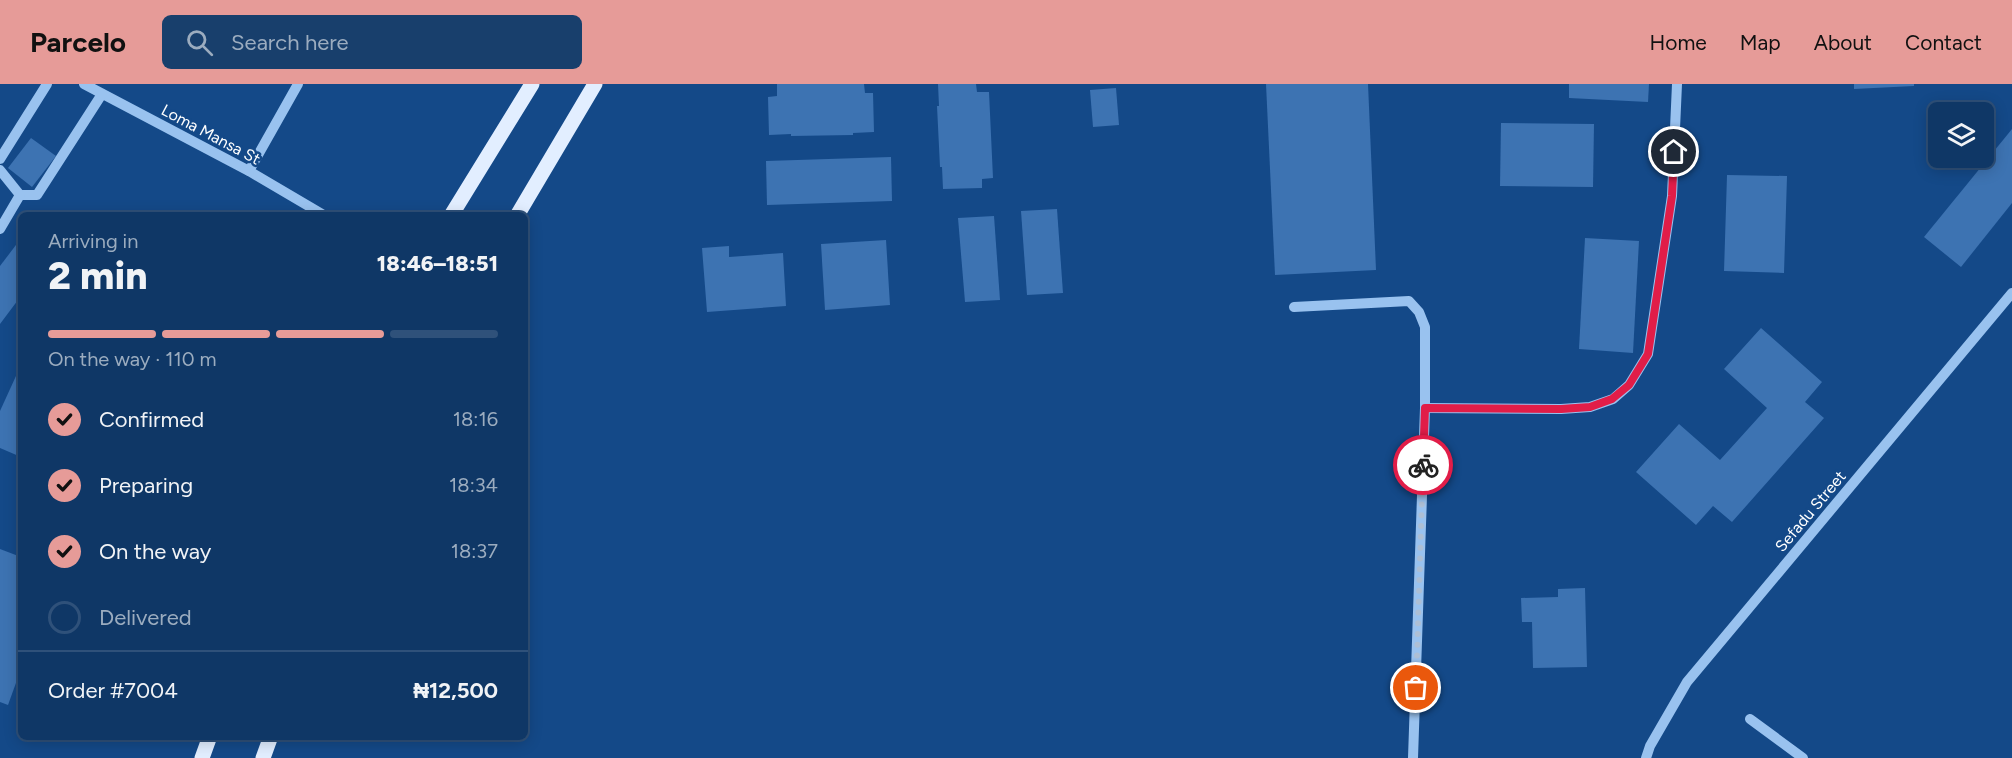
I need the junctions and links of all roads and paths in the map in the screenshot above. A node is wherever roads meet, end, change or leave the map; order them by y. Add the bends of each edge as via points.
1 (47, 84) edge
2 (84, 84) edge
3 (298, 84) edge
4 (532, 84) edge
5 (595, 84) edge
6 (1677, 84) edge
7 (102, 94) junction
8 (0, 159) edge
9 (0, 170) edge
10 (249, 171) junction
11 (20, 195) junction
12 (319, 212) edge
13 (453, 212) edge
14 (519, 212) edge
15 (0, 229) edge
16 (2010, 299) edge
17 (1294, 307) dead end
18 (1425, 408) junction
19 (1750, 719) dead end
20 (209, 740) edge
21 (269, 740) edge
22 (202, 758) edge
23 (262, 758) edge
24 (1413, 758) edge
25 (1646, 758) edge
26 (1803, 758) edge

1 - 8 street
2 - 7 street, Loma Mansa St
3 - 10 street
4 - 13 main road
5 - 14 main road
6 - 18 street via 1672,196 1648,354 1629,385 1612,399 1590,407
7 - 10 street, Loma Mansa St
7 - 11 street via 37,195
9 - 11 street
10 - 12 street, Loma Mansa St
11 - 15 street
16 - 25 street, Sefadu Street via 1687,682
17 - 18 street via 1409,301 1425,327
18 - 24 street
19 - 26 street
20 - 22 main road
21 - 23 main road

